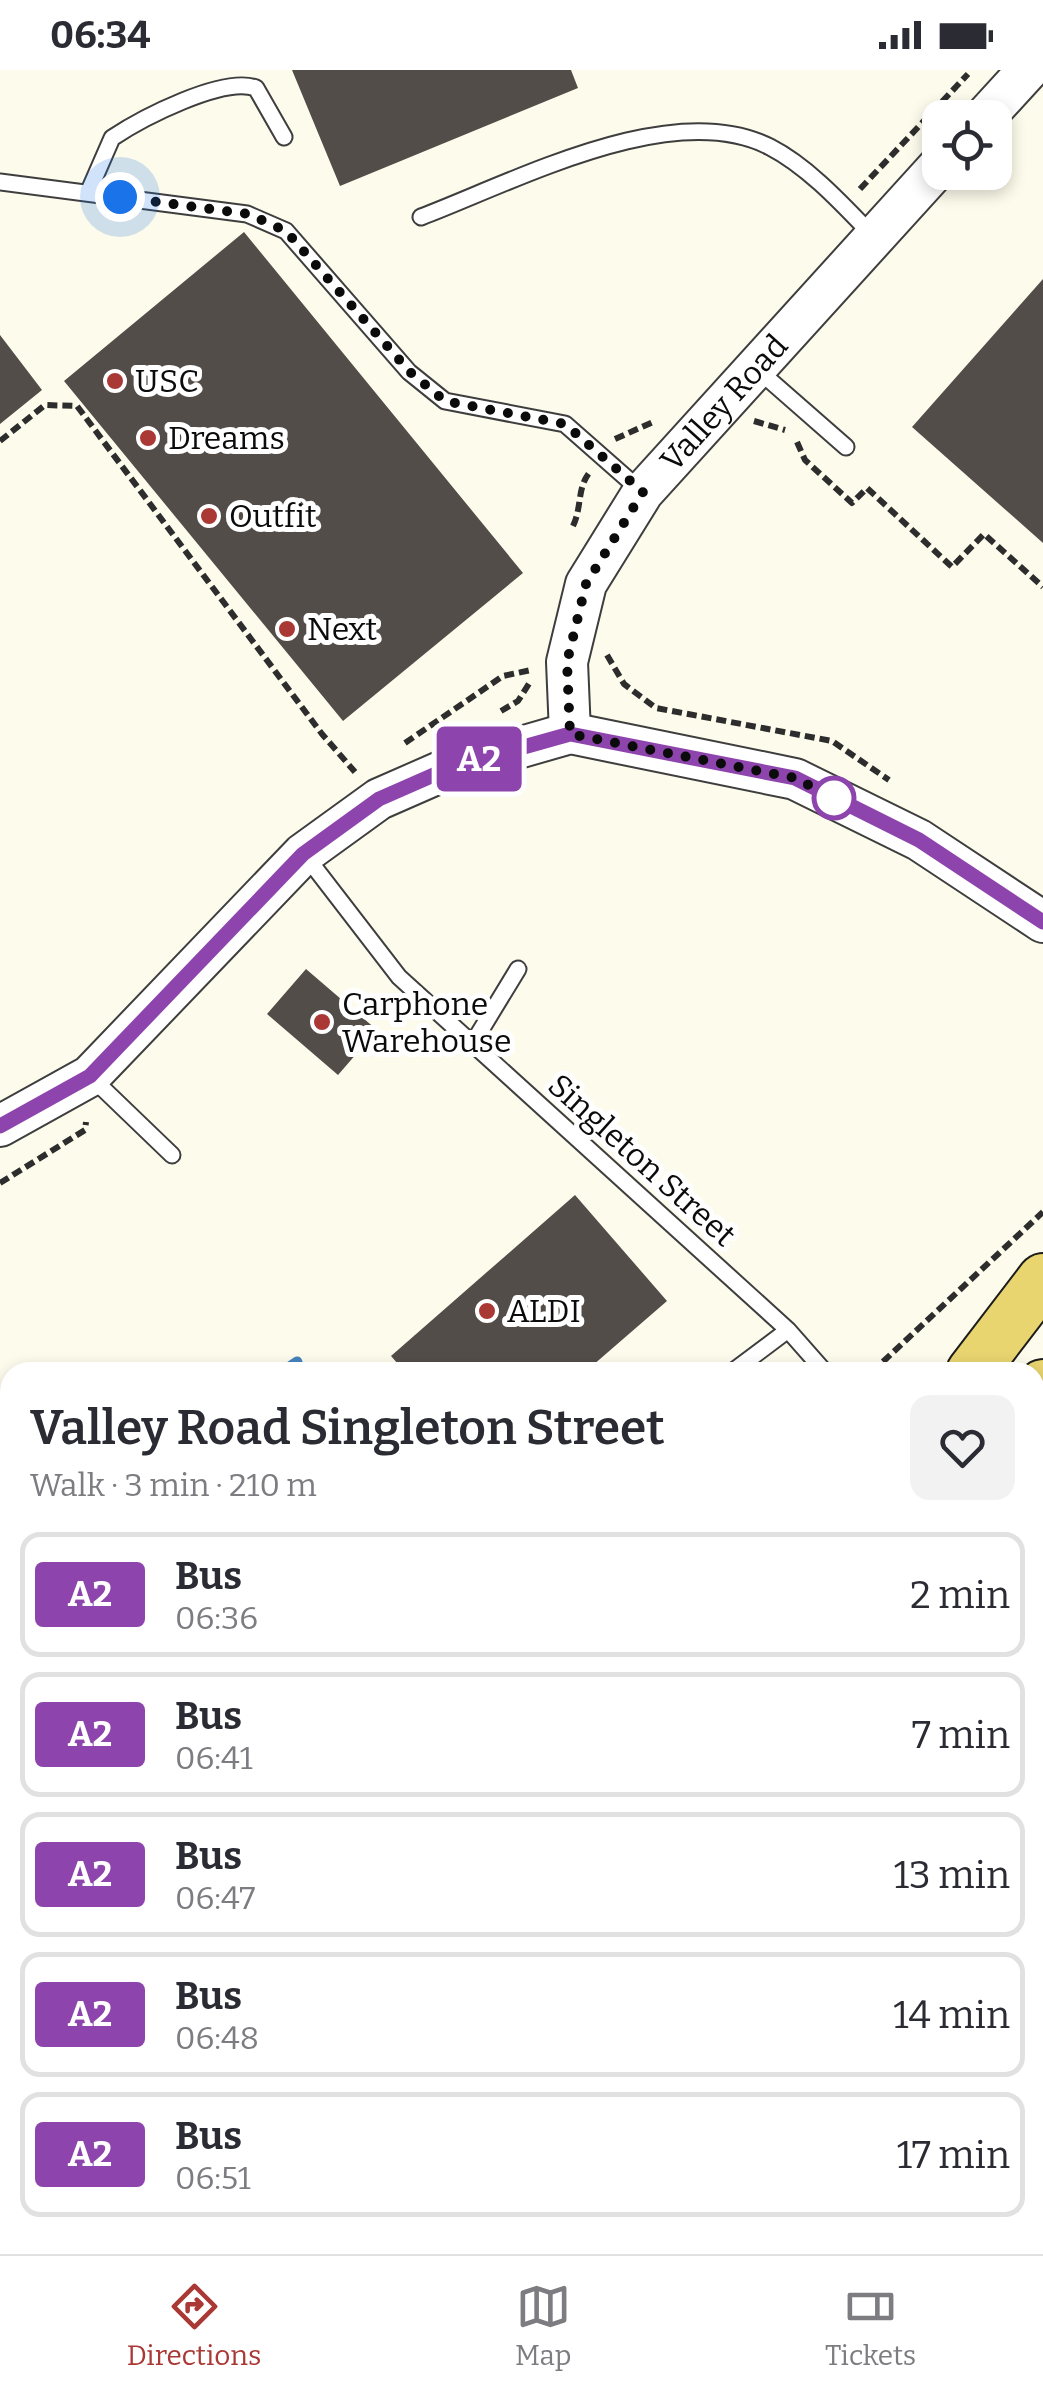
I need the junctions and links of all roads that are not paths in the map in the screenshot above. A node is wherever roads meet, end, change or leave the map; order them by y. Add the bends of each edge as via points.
1 (1028, 70) edge
2 (1000, 100) edge
3 (284, 136) dead end
4 (0, 182) edge
5 (922, 185) edge
6 (88, 193) junction
7 (421, 217) dead end
8 (874, 237) junction
9 (755, 368) junction
10 (846, 447) dead end
11 (643, 492) junction
12 (570, 734) junction
13 (303, 854) junction
14 (1043, 922) edge
15 (518, 969) dead end
16 (472, 1043) junction
17 (90, 1076) junction
18 (0, 1126) edge
19 (172, 1155) dead end
20 (1043, 1279) edge
21 (788, 1330) junction
22 (745, 1362) edge
23 (816, 1362) edge
24 (980, 1362) edge

1 - 2 street
3 - 6 lane via 256,88 242,83 218,89 112,138
4 - 6 lane
5 - 8 street, Valley Road
6 - 11 lane via 248,214 286,231 410,372 445,401 565,424
7 - 8 lane via 636,136 692,129 774,148
8 - 9 street, Valley Road
9 - 10 lane
9 - 11 street, Valley Road
11 - 12 street, Valley Road via 586,584 567,662
12 - 13 street via 452,767 379,799
12 - 14 street via 795,778 919,840
13 - 16 lane, Singleton Street via 399,976
13 - 17 street
15 - 16 lane
16 - 21 lane, Singleton Street
17 - 18 street
17 - 19 lane
20 - 24 main road
21 - 22 lane
21 - 23 lane, Singleton Street

